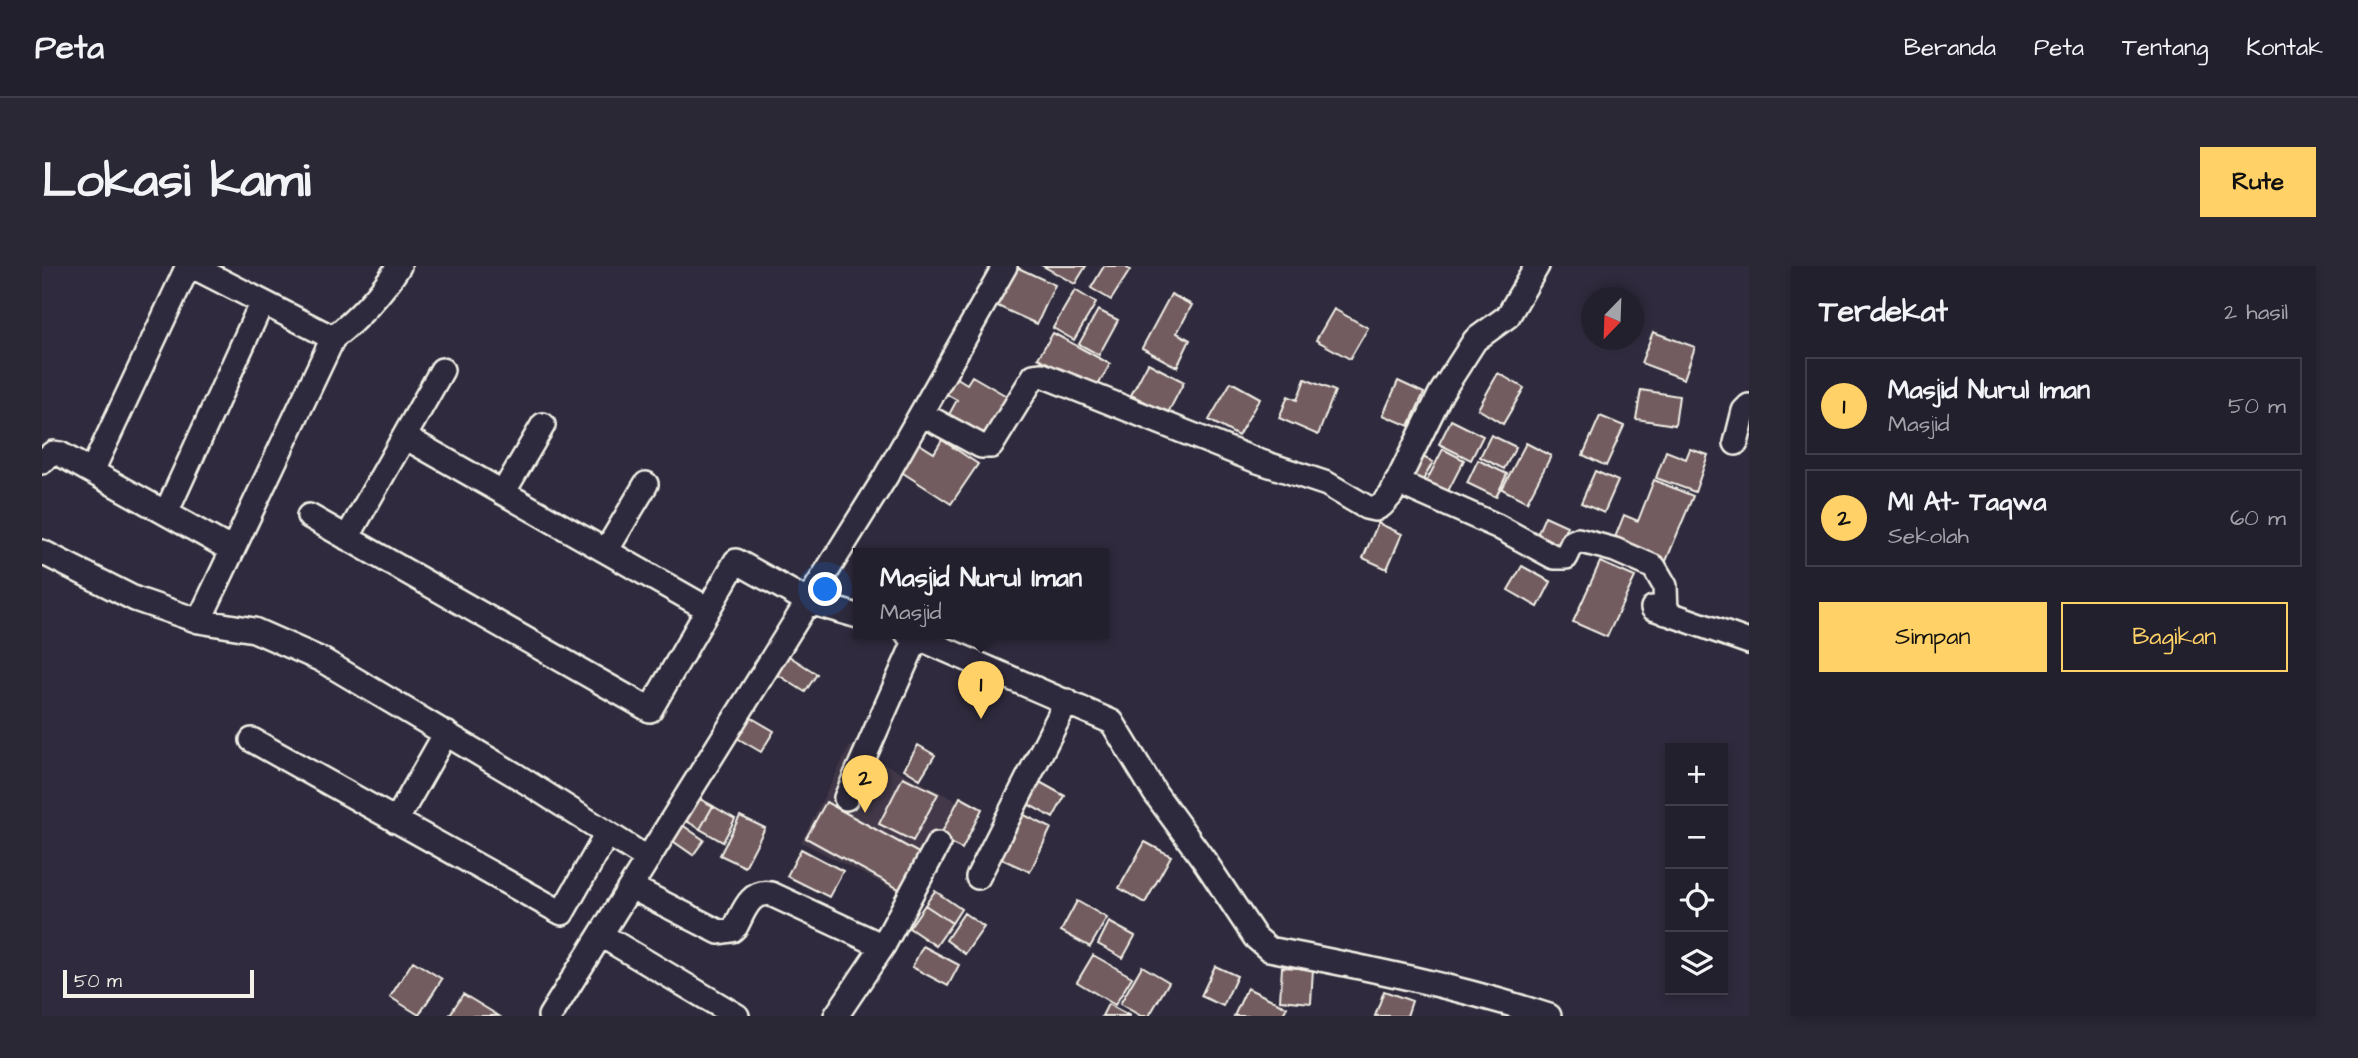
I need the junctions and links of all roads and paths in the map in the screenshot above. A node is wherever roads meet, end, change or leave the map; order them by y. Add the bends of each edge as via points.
1 (190, 266) edge
2 (399, 266) edge
3 (1005, 266) edge
4 (1537, 266) edge
5 (262, 302) junction
6 (333, 338) junction
7 (442, 370) dead end
8 (1749, 406) edge
9 (922, 414) junction
10 (543, 425) dead end
11 (405, 437) junction
12 (1736, 443) dead end
13 (42, 462) edge
14 (92, 471) junction
15 (1397, 482) junction
16 (646, 484) dead end
17 (503, 493) junction
18 (166, 513) junction
19 (309, 516) dead end
20 (348, 538) junction
21 (232, 550) junction
22 (606, 551) junction
23 (42, 552) edge
24 (809, 602) junction
25 (708, 609) junction
26 (853, 614) edge
27 (199, 621) junction
28 (910, 639) edge
29 (921, 639) edge
30 (1749, 642) edge
31 (1067, 701) junction
32 (446, 733) junction
33 (252, 740) dead end
34 (846, 798) dead end
35 (396, 821) junction
36 (607, 834) junction
37 (938, 844) dead end
38 (648, 859) junction
39 (978, 877) dead end
40 (631, 887) junction
41 (601, 935) junction
42 (883, 946) junction
43 (550, 1016) edge
44 (737, 1016) edge
45 (836, 1016) edge
46 (1549, 1016) edge

1 - 5 street
1 - 14 street
2 - 6 street via 360,317
3 - 9 street
4 - 15 street via 1508,316 1475,340 1441,393
5 - 6 street
5 - 18 street
6 - 21 street
7 - 11 street
8 - 12 street
9 - 15 street via 981,446 991,446 1034,376 1042,375 1326,484 1366,507 1382,505
9 - 24 street
10 - 17 street
11 - 17 street
11 - 20 street
13 - 14 street via 53,453 60,454
14 - 18 street
15 - 30 street via 1554,557 1566,557 1578,540 1654,567 1665,586 1659,610
16 - 22 street
17 - 22 street
18 - 21 street
19 - 20 street
20 - 25 street via 650,710
21 - 27 street
22 - 25 street
23 - 27 street via 135,599
24 - 25 street via 736,561
24 - 26 street
24 - 38 street
27 - 32 street via 254,630 322,660
28 - 34 street
29 - 31 street
31 - 39 street
31 - 46 street via 1112,722 1155,793 1255,937 1269,949 1399,974
32 - 35 street
32 - 36 street
33 - 35 street
35 - 36 street via 562,913
36 - 38 street
37 - 42 street
38 - 40 street
40 - 41 street
40 - 42 street via 719,932 736,926 753,897 771,894
41 - 43 street
41 - 44 street
42 - 45 street

